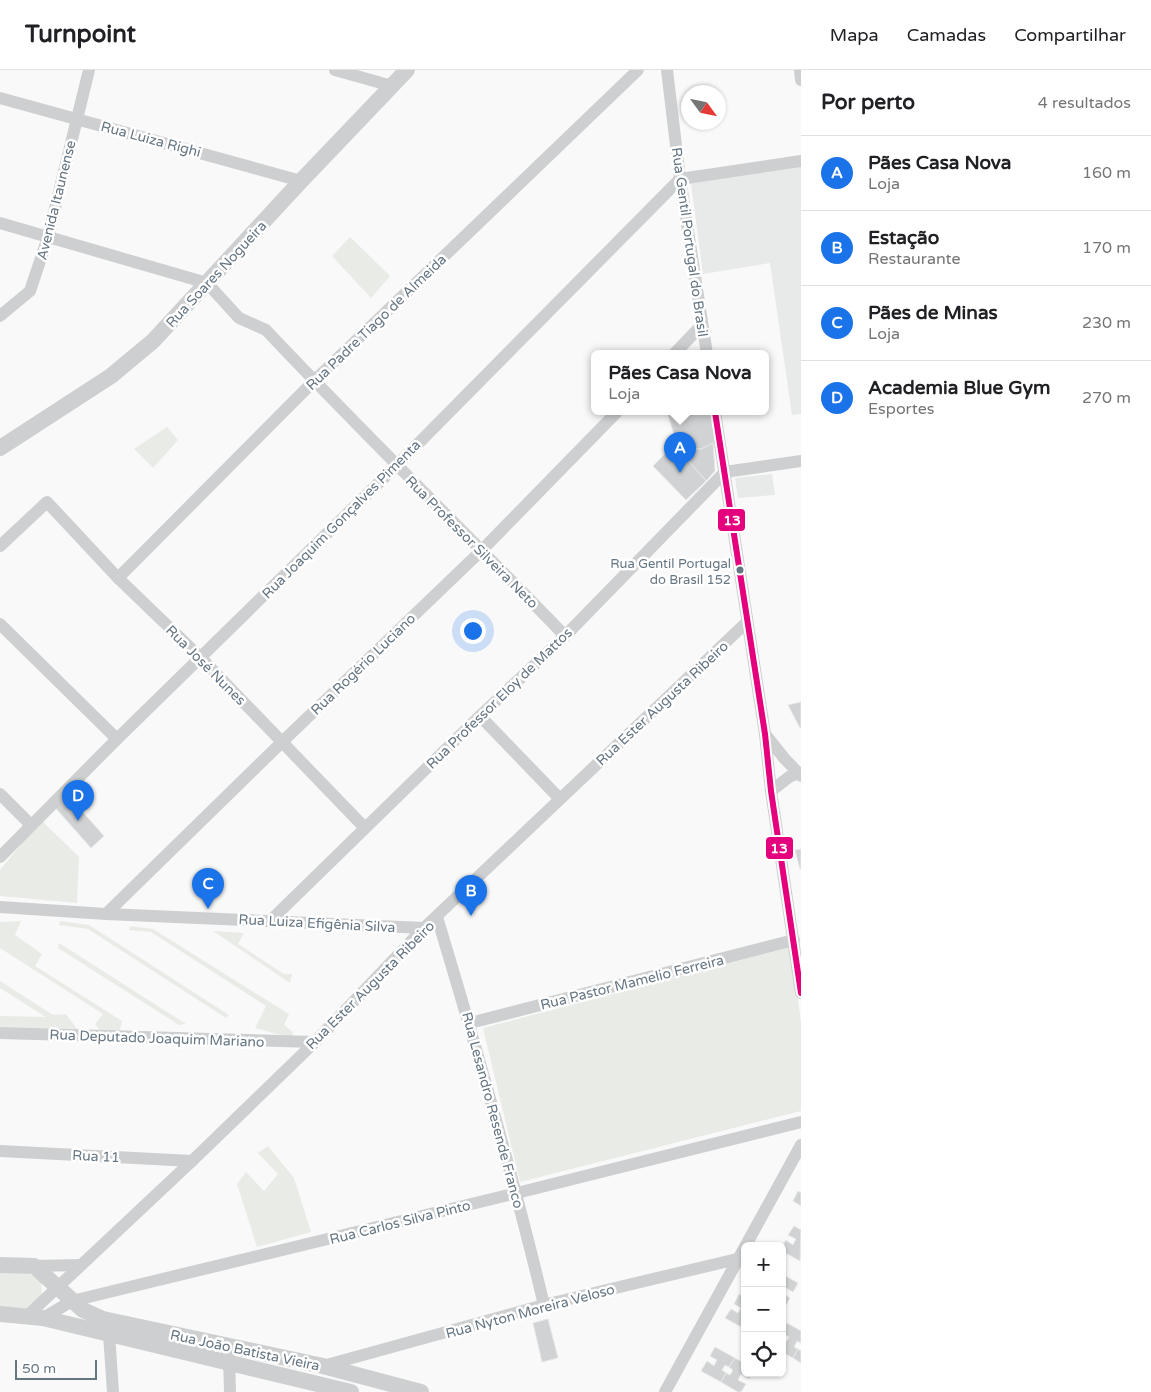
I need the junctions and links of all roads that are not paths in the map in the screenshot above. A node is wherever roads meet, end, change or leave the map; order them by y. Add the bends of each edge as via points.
1 (89, 70) edge
2 (335, 70) edge
3 (407, 70) edge
4 (638, 70) edge
5 (666, 70) edge
6 (800, 70) edge
7 (801, 80) edge
8 (392, 86) junction
9 (0, 98) edge
10 (76, 119) junction
11 (801, 161) edge
12 (680, 179) junction
13 (301, 181) junction
14 (0, 223) edge
15 (48, 237) junction
16 (207, 283) junction
17 (0, 316) edge
18 (702, 325) junction
19 (678, 350) edge
20 (706, 350) edge
21 (314, 381) junction
22 (614, 415) edge
23 (716, 415) edge
24 (0, 448) edge
25 (801, 461) edge
26 (396, 466) junction
27 (725, 472) junction
28 (0, 546) edge
29 (482, 550) junction
30 (118, 578) junction
31 (748, 622) junction
32 (0, 624) edge
33 (565, 636) junction
34 (200, 658) junction
35 (480, 716) junction
36 (765, 734) junction
37 (117, 739) junction
38 (282, 742) junction
39 (799, 774) edge
40 (771, 791) junction
41 (0, 794) edge
42 (560, 799) junction
43 (31, 825) junction
44 (365, 828) junction
45 (0, 858) edge
46 (0, 908) edge
47 (106, 914) junction
48 (437, 917) junction
49 (270, 921) junction
50 (424, 928) junction
51 (794, 940) junction
52 (801, 992) edge
53 (470, 1023) junction
54 (0, 1033) edge
55 (315, 1042) junction
56 (801, 1122) edge
57 (801, 1145) edge
58 (0, 1150) edge
59 (192, 1161) junction
60 (517, 1194) junction
61 (737, 1259) junction
62 (0, 1265) edge
63 (81, 1265) junction
64 (34, 1266) junction
65 (57, 1288) junction
66 (72, 1301) junction
67 (544, 1305) junction
68 (0, 1314) edge
69 (26, 1316) junction
70 (43, 1318) junction
71 (109, 1334) junction
72 (229, 1355) junction
73 (323, 1366) junction
74 (112, 1392) edge
75 (230, 1392) edge
76 (351, 1392) edge
77 (421, 1392) edge
78 (665, 1392) edge

1 - 10 street, Avenida Itaunense
2 - 8 street
3 - 8 street, Rua Soares Nogueira
4 - 21 street, Rua Padre Tiago de Almeida
5 - 12 street, Rua Gentil Portugal do Brasil
6 - 7 street
8 - 13 street, Rua Soares Nogueira
9 - 10 street, Rua Luiza Righi
10 - 13 street, Rua Luiza Righi
10 - 15 street, Avenida Itaunense
11 - 12 street
12 - 18 street, Rua Gentil Portugal do Brasil
12 - 26 street, Rua Joaquim Gonçalves Pimenta
13 - 16 street, Rua Soares Nogueira
14 - 15 street
15 - 16 street
15 - 17 street, Avenida Itaunense via 30,291
16 - 21 street, Rua Professor Silveira Neto via 239,318 266,330
16 - 24 street, Rua Soares Nogueira via 153,341 112,376
18 - 19 street
18 - 20 street, Rua Gentil Portugal do Brasil
21 - 26 street, Rua Professor Silveira Neto
21 - 30 street, Rua Padre Tiago de Almeida
22 - 29 street, Rua Rogério Luciano
23 - 27 street
25 - 27 street
26 - 29 street, Rua Professor Silveira Neto
26 - 34 street, Rua Joaquim Gonçalves Pimenta
27 - 31 street
27 - 33 street, Rua Professor Eloy de Mattos
28 - 30 street, Rua José Nunes via 47,502
29 - 33 street, Rua Professor Silveira Neto
29 - 38 street, Rua Rogério Luciano
30 - 34 street, Rua José Nunes
31 - 36 street
31 - 42 street, Rua Ester Augusta Ribeiro
32 - 37 street
33 - 35 street, Rua Professor Eloy de Mattos
34 - 37 street, Rua Joaquim Gonçalves Pimenta
34 - 38 street, Rua José Nunes
35 - 42 street
35 - 44 street, Rua Professor Eloy de Mattos
36 - 39 street
36 - 40 street
37 - 43 street, Rua Joaquim Gonçalves Pimenta
38 - 44 street, Rua José Nunes
38 - 47 street, Rua Rogério Luciano
39 - 40 street via 789,777
40 - 51 street
41 - 43 street
42 - 48 street, Rua Ester Augusta Ribeiro
43 - 45 street, Rua Joaquim Gonçalves Pimenta
44 - 49 street, Rua Professor Eloy de Mattos
46 - 47 street, Rua Luiza Efigênia Silva
47 - 49 street, Rua Luiza Efigênia Silva
48 - 50 street, Rua Ester Augusta Ribeiro
48 - 53 street, Rua Lesandro Resende Franco
49 - 50 street, Rua Luiza Efigênia Silva
50 - 55 street, Rua Ester Augusta Ribeiro
51 - 52 street
51 - 53 street, Rua Pastor Mamelio Ferreira
53 - 60 street, Rua Lesandro Resende Franco
54 - 55 street, Rua Deputado Joaquim Mariano
55 - 59 street, Rua Ester Augusta Ribeiro
56 - 60 street, Rua Carlos Silva Pinto
57 - 61 street
58 - 59 street, Rua 11
59 - 63 street, Rua Ester Augusta Ribeiro
60 - 66 street, Rua Carlos Silva Pinto
60 - 67 street, Rua Lesandro Resende Franco
61 - 67 street, Rua Nyton Moreira Veloso
61 - 78 street
62 - 64 street
63 - 64 street
63 - 65 street, Rua Ester Augusta Ribeiro
64 - 65 street, Rua João Batista Vieira
65 - 66 street, Rua João Batista Vieira
65 - 69 street, Rua Ester Augusta Ribeiro
66 - 70 street, Rua Carlos Silva Pinto
66 - 72 street, Rua João Batista Vieira via 103,1319
67 - 73 street, Rua Nyton Moreira Veloso
68 - 69 street
69 - 70 street
70 - 71 street, Rua João Batista Vieira
71 - 72 street, Rua João Batista Vieira
71 - 74 street
72 - 73 street, Rua João Batista Vieira
72 - 75 street
72 - 76 street, Rua João Batista Vieira
73 - 77 street, Rua João Batista Vieira

